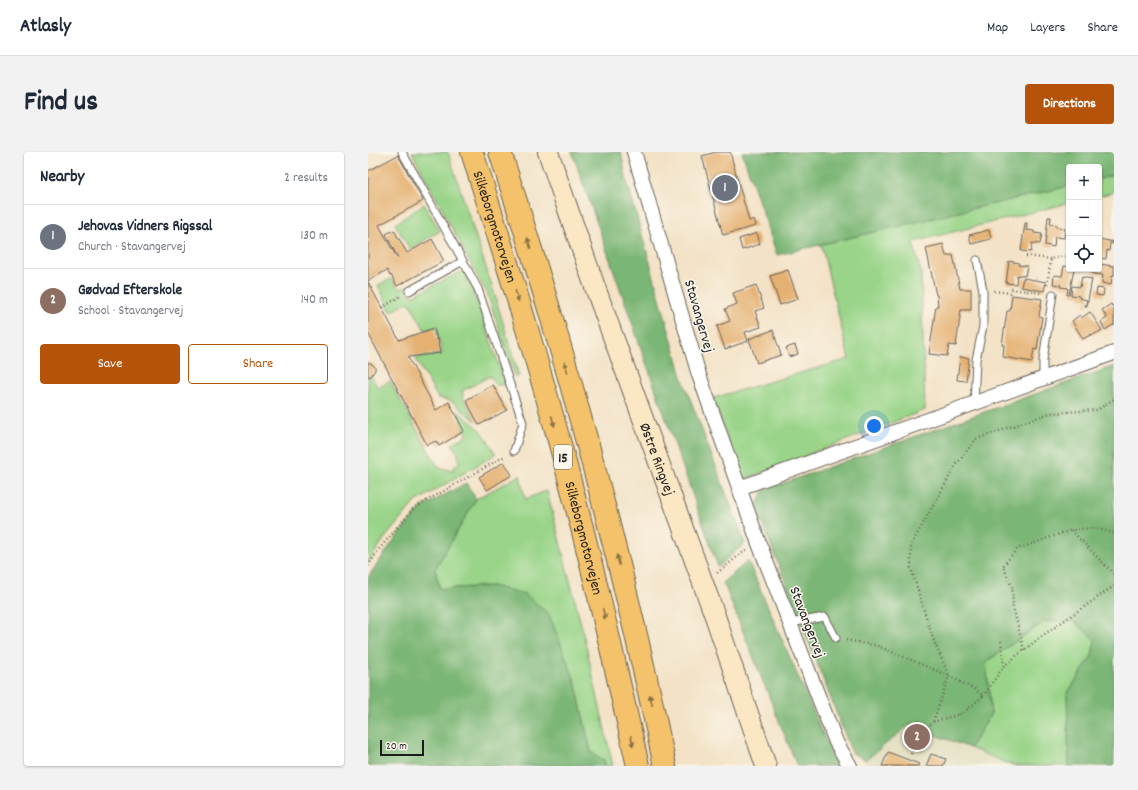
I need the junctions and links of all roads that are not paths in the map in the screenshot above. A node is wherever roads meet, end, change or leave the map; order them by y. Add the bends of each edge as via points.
1 (402, 152) edge
2 (472, 152) edge
3 (500, 152) edge
4 (548, 152) edge
5 (634, 152) edge
6 (977, 260) dead end
7 (463, 261) junction
8 (409, 291) road end
9 (1049, 294) road end
10 (1114, 353) edge
11 (1043, 378) junction
12 (974, 403) junction
13 (514, 450) road end
14 (738, 488) junction
15 (790, 624) junction
16 (836, 638) road end
17 (638, 766) edge
18 (665, 766) edge
19 (766, 766) edge
20 (850, 766) edge

1 - 7 lane
2 -> 17 highway, Silkeborgmotorvejen / 15 via 524,317 576,503
18 -> 3 highway, Silkeborgmotorvejen / 15 via 602,497 548,307
4 - 19 main road, Østre Ringvej via 718,623
5 - 14 street, Stavangervej via 699,375
6 - 12 lane via 983,290 983,326 976,360
7 - 8 lane
7 - 13 lane via 478,289 523,423
9 - 11 lane
10 - 11 street
11 - 12 street
12 - 14 street
14 - 15 street, Stavangervej
15 - 16 lane via 825,617
15 - 20 street, Stavangervej via 836,742

